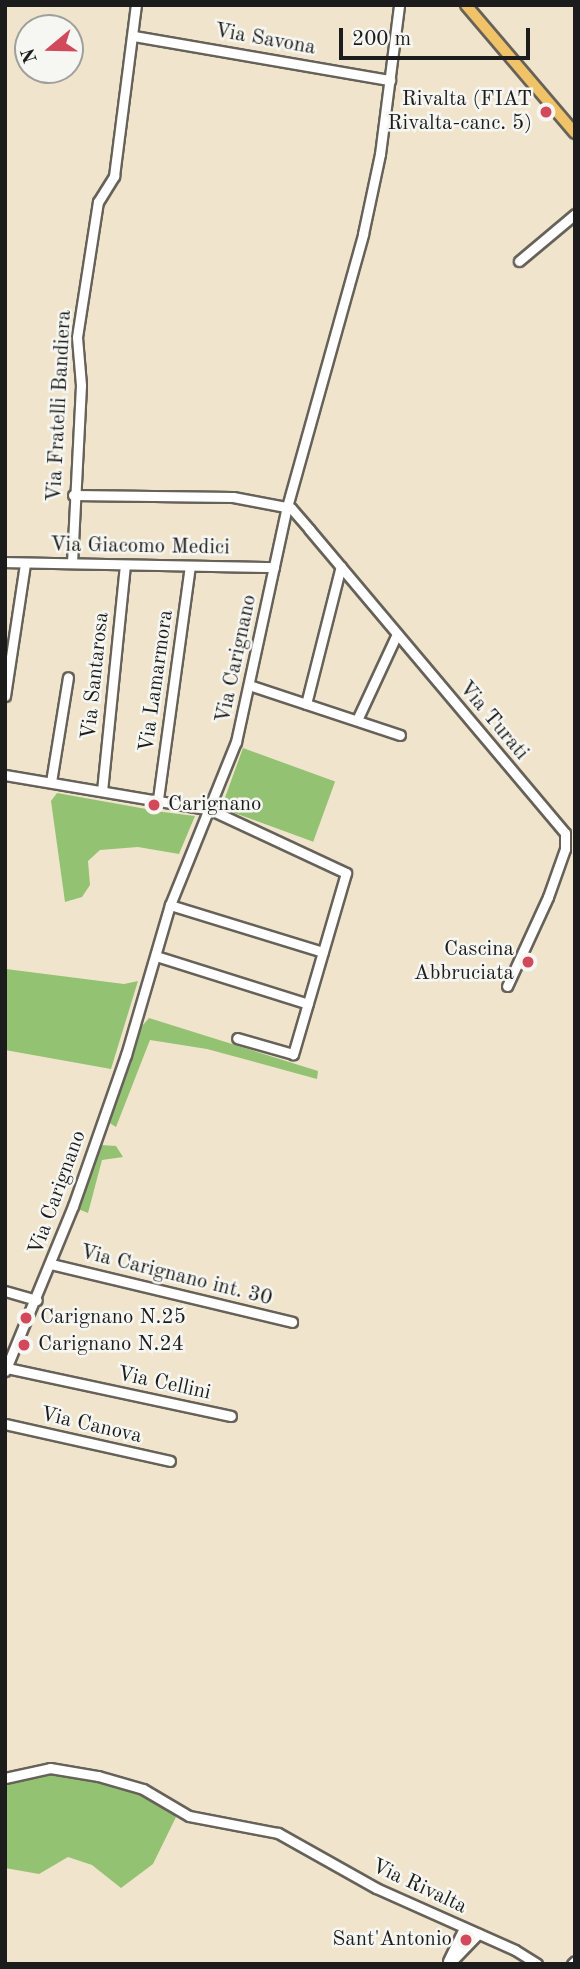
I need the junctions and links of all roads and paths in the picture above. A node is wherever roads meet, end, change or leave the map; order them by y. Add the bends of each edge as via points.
1 (136, 5) edge
2 (399, 5) edge
3 (466, 5) edge
4 (473, 5) edge
5 (478, 20) junction
6 (134, 36) junction
7 (390, 80) junction
8 (575, 133) edge
9 (575, 214) edge
10 (519, 261) dead end
11 (74, 495) junction
12 (287, 507) junction
13 (5, 562) edge
14 (25, 563) junction
15 (72, 563) junction
16 (125, 565) junction
17 (190, 566) junction
18 (341, 566) junction
19 (274, 567) junction
20 (397, 634) junction
21 (68, 677) dead end
22 (249, 685) junction
23 (5, 696) edge
24 (306, 704) junction
25 (357, 720) junction
26 (400, 735) dead end
27 (5, 775) edge
28 (51, 782) junction
29 (102, 791) junction
30 (158, 799) junction
31 (211, 810) junction
32 (170, 905) junction
33 (323, 952) junction
34 (156, 956) junction
35 (508, 986) dead end
36 (308, 1004) junction
37 (237, 1038) dead end
38 (51, 1264) junction
39 (5, 1291) edge
40 (37, 1300) junction
41 (292, 1322) dead end
42 (6, 1369) edge
43 (231, 1416) dead end
44 (5, 1424) edge
45 (170, 1461) dead end
46 (5, 1778) edge
47 (464, 1928) junction
48 (478, 1934) junction
49 (448, 1964) edge
50 (537, 1964) edge

1 - 6 street, Via Fratelli Bandiera
2 - 7 street, Via Carignano
3 - 5 main road
4 - 5 main road
5 - 8 main road
6 - 7 street, Via Savona
6 - 11 street, Via Fratelli Bandiera via 114,176 98,202 77,337 81,384
7 - 12 street, Via Carignano via 363,234
9 - 10 street
11 - 12 street via 233,497
11 - 15 street, Via Fratelli Bandiera
12 - 18 street, Via Turati
12 - 19 street, Via Carignano
13 - 14 street, Via Giacomo Medici
14 - 15 street, Via Giacomo Medici
14 - 23 street
15 - 16 street, Via Giacomo Medici
16 - 17 street, Via Giacomo Medici
16 - 29 street, Via Santarosa
17 - 19 street, Via Giacomo Medici
17 - 30 street, Via Lamarmora
18 - 20 street, Via Turati
18 - 24 street
19 - 22 street, Via Carignano
20 - 25 street
20 - 35 street, Via Turati via 567,839 548,897
21 - 28 street
22 - 24 street
22 - 31 street, Via Carignano via 236,742
24 - 25 street
25 - 26 street
27 - 28 street
28 - 29 street
29 - 30 street
30 - 31 street
31 - 32 street, Via Carignano
31 - 33 street via 346,873
32 - 33 street
32 - 34 street, Via Carignano
33 - 36 street
34 - 36 street
34 - 38 street, Via Carignano via 126,1055
36 - 37 street via 293,1054
38 - 40 street, Via Carignano
38 - 41 street, Via Carignano int. 30
39 - 40 street
40 - 42 street, Via Carignano
42 - 43 street, Via Cellini
44 - 45 street, Via Canova
46 - 47 street, Via Rivalta via 50,1768 143,1789 189,1816 289,1837 376,1888
47 - 48 street, Via Rivalta
47 - 49 street
48 - 49 street
48 - 50 street, Via Rivalta

